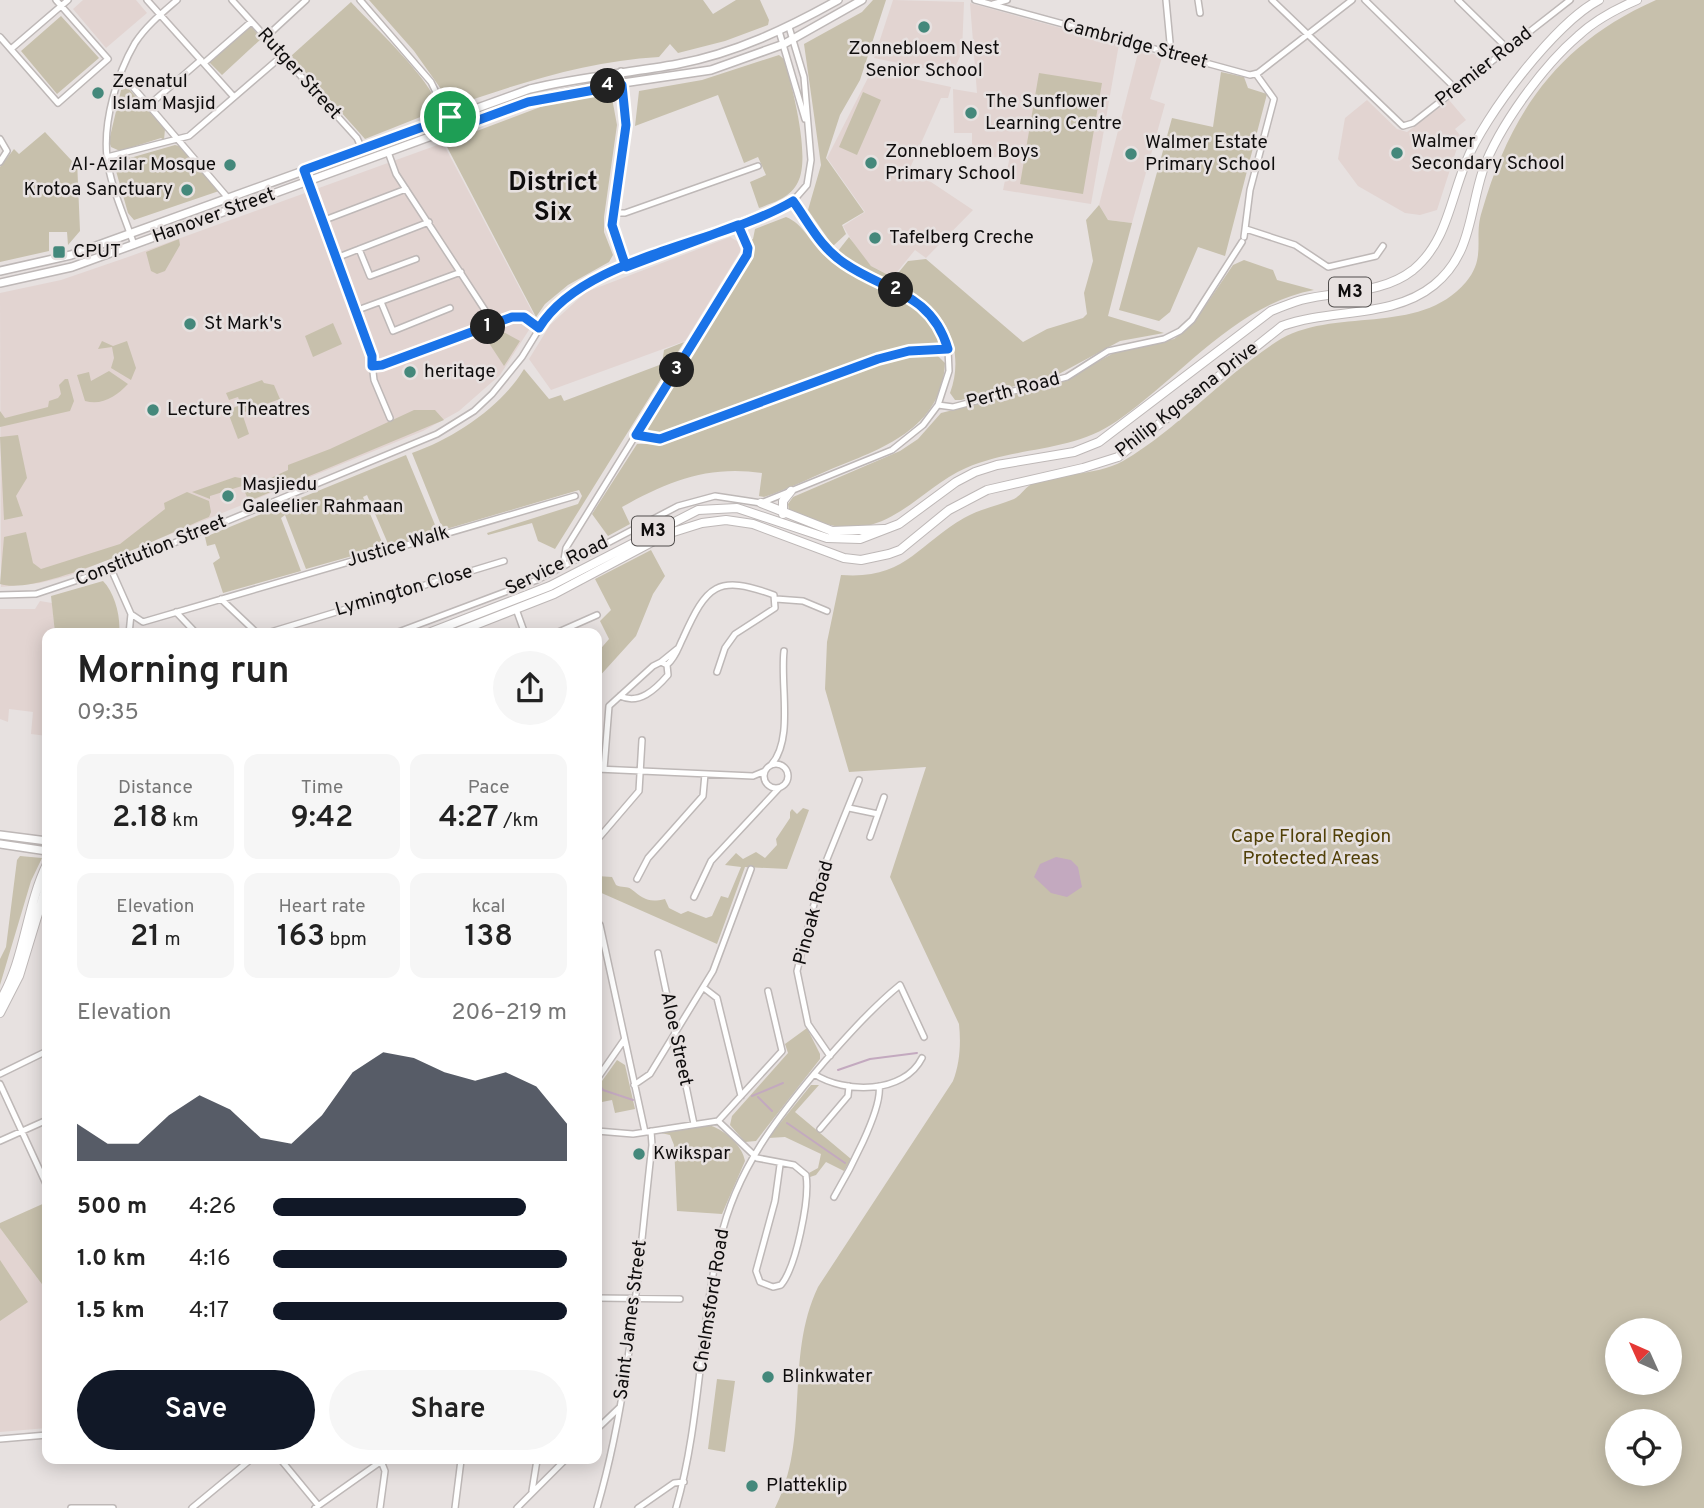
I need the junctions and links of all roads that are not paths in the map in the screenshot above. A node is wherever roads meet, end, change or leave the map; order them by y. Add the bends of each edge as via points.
1 (56, 0) edge
2 (68, 0) edge
3 (148, 0) edge
4 (177, 0) edge
5 (232, 0) edge
6 (306, 0) edge
7 (360, 0) edge
8 (838, 0) edge
9 (862, 0) edge
10 (975, 0) edge
11 (1007, 0) edge
12 (1166, 0) edge
13 (1198, 0) edge
14 (1272, 0) edge
15 (1352, 0) edge
16 (1365, 0) edge
17 (1459, 0) edge
18 (1570, 0) edge
19 (1599, 0) edge
20 (1637, 0) edge
21 (990, 4) junction
22 (61, 6) junction
23 (1200, 13) dead end
24 (160, 14) junction
25 (251, 22) junction
26 (789, 27) junction
27 (779, 31) junction
28 (1307, 35) junction
29 (267, 36) junction
30 (0, 37) edge
31 (794, 39) junction
32 (784, 44) junction
33 (1507, 48) junction
34 (11, 50) junction
35 (1171, 53) junction
36 (283, 55) junction
37 (202, 61) junction
38 (621, 71) junction
39 (1255, 74) junction
40 (121, 79) junction
41 (622, 85) junction
42 (1456, 89) junction
43 (234, 97) junction
44 (149, 105) junction
45 (450, 117) junction
46 (806, 121) junction
47 (454, 129) junction
48 (0, 139) edge
49 (179, 140) junction
50 (362, 149) junction
51 (388, 152) junction
52 (107, 157) junction
53 (0, 162) edge
54 (758, 166) dead end
55 (304, 170) junction
56 (308, 181) junction
57 (406, 189) junction
58 (229, 198) junction
59 (793, 201) junction
60 (614, 214) junction
61 (322, 222) junction
62 (429, 222) junction
63 (738, 225) junction
64 (1246, 229) junction
65 (130, 233) junction
66 (134, 245) junction
67 (1384, 246) dead end
68 (359, 249) junction
69 (335, 258) junction
70 (416, 259) dead end
71 (626, 267) junction
72 (0, 271) edge
73 (461, 272) junction
74 (0, 283) edge
75 (381, 302) junction
76 (450, 308) dead end
77 (355, 311) junction
78 (494, 324) junction
79 (539, 328) junction
80 (948, 349) junction
81 (372, 366) junction
82 (938, 405) junction
83 (390, 418) dead end
84 (636, 435) junction
85 (791, 491) junction
86 (575, 496) dead end
87 (761, 503) junction
88 (783, 514) junction
89 (891, 529) junction
90 (504, 561) dead end
91 (562, 566) junction
92 (111, 569) junction
93 (0, 596) edge
94 (221, 599) junction
95 (776, 599) junction
96 (516, 609) junction
97 (827, 611) dead end
98 (176, 612) junction
99 (131, 614) junction
100 (597, 615) dead end
101 (129, 628) edge
102 (191, 628) edge
103 (252, 628) edge
104 (284, 628) edge
105 (409, 628) edge
106 (442, 628) edge
107 (467, 628) edge
108 (523, 628) edge
109 (568, 628) edge
110 (784, 651) dead end
111 (664, 664) junction
112 (717, 672) dead end
113 (620, 696) junction
114 (642, 740) dead end
115 (778, 758) junction
116 (771, 765) junction
117 (780, 765) junction
118 (604, 769) joint
119 (641, 771) junction
120 (765, 771) junction
121 (705, 774) junction
122 (753, 776) junction
123 (859, 780) dead end
124 (767, 784) junction
125 (779, 788) junction
126 (769, 797) junction
127 (884, 797) dead end
128 (849, 808) junction
129 (878, 814) junction
130 (602, 834) edge
131 (0, 835) edge
132 (870, 837) dead end
133 (42, 840) edge
134 (0, 844) edge
135 (42, 850) edge
136 (751, 869) dead end
137 (637, 879) dead end
138 (42, 880) edge
139 (694, 897) dead end
140 (42, 900) edge
141 (602, 935) edge
142 (658, 953) dead end
143 (704, 988) junction
144 (768, 990) dead end
145 (0, 1001) edge
146 (0, 1013) edge
147 (675, 1034) junction
148 (924, 1037) dead end
149 (624, 1041) junction
150 (42, 1053) edge
151 (830, 1056) junction
152 (922, 1058) dead end
153 (602, 1072) edge
154 (0, 1074) edge
155 (814, 1074) junction
156 (0, 1084) edge
157 (634, 1085) junction
158 (849, 1086) junction
159 (879, 1086) junction
160 (741, 1096) junction
161 (718, 1121) junction
162 (42, 1122) edge
163 (694, 1124) junction
164 (820, 1129) dead end
165 (23, 1131) junction
166 (602, 1131) edge
167 (648, 1131) junction
168 (0, 1141) edge
169 (752, 1155) junction
170 (780, 1165) junction
171 (42, 1175) edge
172 (834, 1197) dead end
173 (602, 1298) edge
174 (634, 1299) junction
175 (680, 1299) dead end
176 (620, 1407) junction
177 (602, 1424) edge
178 (602, 1427) edge
179 (616, 1428) junction
180 (42, 1435) edge
181 (0, 1439) edge
182 (245, 1464) edge
183 (284, 1464) edge
184 (376, 1464) edge
185 (383, 1464) edge
186 (460, 1464) edge
187 (537, 1464) edge
188 (538, 1464) edge
189 (561, 1464) edge
190 (548, 1477) junction
191 (684, 1482) junction
192 (531, 1493) junction
193 (316, 1506) edge
194 (71, 1508) edge
195 (113, 1508) edge
196 (192, 1508) edge
197 (380, 1508) edge
198 (455, 1508) edge
199 (517, 1508) edge
200 (597, 1508) edge
201 (638, 1508) edge
202 (676, 1508) edge

1 - 22 street
2 - 22 street
3 - 24 street
4 - 24 street
5 - 25 street, Rutger Street
6 - 29 street
7 - 45 street via 431,82
8 - 26 street, Hanover Street
9 - 31 street, Hanover Street
10 - 21 street, Cambridge Street
11 - 21 street
12 - 35 street
13 - 23 street
14 - 28 street
15 - 28 street
16 - 42 street
17 - 33 street
18 - 33 street, Premier Road
19 - 89 main road, Philip Kgosana Drive / M3 via 1558,29 1483,129 1466,162 1443,232 1413,270 1373,289 1303,300 1271,311 1099,442 1074,452 975,472
20 - 96 main road, Philip Kgosana Drive / M3 via 1596,21 1546,71 1498,137 1483,171 1461,254 1419,296 1282,326 1118,457 986,490 949,510 890,554 861,561 752,524 702,523 677,530
21 - 35 street, Cambridge Street
22 - 34 street
22 - 34 street via 107,59 58,103
24 - 37 street
24 - 40 street via 136,42
25 - 29 street, Rutger Street
25 - 37 street
26 - 27 street, Hanover Street
26 - 31 street
27 - 32 street
27 - 38 street, Hanover Street via 679,64
28 - 39 street
28 - 42 street, Premier Road via 1396,122 1409,125
29 - 36 street, Rutger Street
30 - 34 street
31 - 32 street, Hanover Street
31 - 46 street via 805,87
32 - 41 street, Hanover Street via 711,70
32 - 46 street
33 - 42 street, Premier Road
35 - 39 street, Cambridge Street
36 - 43 street
36 - 50 street, Rutger Street
37 - 43 street
37 - 44 street
38 - 41 street
38 - 45 street, Hanover Street via 530,89
39 - 64 street, Perth Road via 1274,97 1250,190
40 - 44 street
40 - 52 street via 110,111
41 - 47 street, Hanover Street via 528,102
41 - 60 street via 626,125
43 - 49 street
44 - 49 street
45 - 47 street
45 - 50 street, Hanover Street
46 - 59 street via 811,171 807,185
47 - 51 street, Hanover Street
48 - 53 street via 8,151
49 - 52 street
49 - 58 street
50 - 55 street, Hanover Street
51 - 56 street, Hanover Street
51 - 57 street
52 - 65 street
54 - 60 street
55 - 56 street
55 - 58 street, Hanover Street
56 - 61 street
56 - 66 street, Hanover Street
57 - 61 street
57 - 62 street
58 - 65 street, Hanover Street
59 - 63 street, Constitution Street
59 - 80 street via 821,244 845,264 918,301 936,321
60 - 71 street via 613,230
61 - 69 street
62 - 68 street
62 - 73 street
63 - 71 street, Constitution Street
63 - 84 street via 747,255
64 - 67 street via 1295,245 1328,267 1376,256
64 - 82 street, Perth Road via 1192,320 1180,331 1108,351 1066,377 953,407
65 - 66 street
65 - 72 street, Hanover Street via 48,262
66 - 74 street, Hanover Street via 72,267
68 - 69 street
68 - 70 street via 370,276
69 - 77 street
71 - 79 street, Constitution Street via 573,292
73 - 75 street
73 - 78 street
75 - 76 street via 393,331
75 - 77 street
77 - 81 street
78 - 79 street via 520,316
78 - 81 street
79 - 92 street, Constitution Street via 506,378 454,425
80 - 82 street via 950,371
80 - 84 street via 909,351 878,359 660,439
81 - 83 street
82 - 85 street via 923,425 892,450
84 - 91 street via 566,548
85 - 87 street
85 - 88 main road via 783,501
86 - 94 street, Justice Walk
87 - 88 main road
87 - 91 street, Service Road via 724,496 688,502
88 - 89 main road via 832,531
89 - 106 main road, Philip Kgosana Drive / M3 via 860,539 836,539 754,512 705,509 550,586
90 - 104 street, Lymington Close
91 - 105 street, Service Road via 537,580
92 - 93 street, Constitution Street via 47,591
92 - 99 street
94 - 98 street, Justice Walk
94 - 103 street
95 - 97 street via 803,601
95 - 111 street via 742,583 721,586 697,608 675,658
95 - 112 street via 772,612 742,628 728,642
96 - 107 main road, Philip Kgosana Drive / M3
96 - 108 street
98 - 99 street, Justice Walk via 143,622
98 - 102 street
99 - 101 street
100 - 109 street
110 - 115 street via 784,739
111 - 113 street via 653,666
111 - 113 street via 667,675 645,697
113 - 118 street via 607,714
114 - 119 street
115 - 116 street
115 - 117 street
116 - 117 street
116 - 120 street
117 - 125 street via 788,777
118 - 119 street
119 - 121 street
119 - 130 street via 639,791
120 - 122 street
120 - 124 street
121 - 122 street
121 - 137 street via 703,796 648,858
122 - 124 street
123 - 128 street, Pinoak Road
124 - 125 street
124 - 126 street
125 - 126 street
126 - 139 street via 711,861
127 - 129 street
128 - 129 street
128 - 151 street, Pinoak Road via 823,869 797,971 808,1024
129 - 132 street
131 - 133 street
134 - 135 street
136 - 143 street
138 - 145 main road
140 - 146 main road via 19,976
141 - 149 street, Saint James Street
142 - 147 street, Aloe Street
143 - 147 street
143 - 160 street via 717,998
144 - 160 street via 782,1051
147 - 157 street via 650,1074
147 - 163 street, Aloe Street
148 - 151 street, Chelmsford Road via 900,985
149 - 153 street
149 - 157 street, Saint James Street
150 - 154 street
151 - 155 street, Chelmsford Road
152 - 159 street via 911,1076
155 - 158 street
155 - 169 street, Chelmsford Road
156 - 165 street
157 - 167 street, Saint James Street
158 - 159 street
158 - 164 street via 848,1096
159 - 172 street via 879,1104
160 - 161 street
161 - 163 street
161 - 169 street
162 - 165 street
163 - 167 street
165 - 168 street
165 - 171 street
166 - 167 street
167 - 174 street, Saint James Street via 652,1145
169 - 170 street
169 - 191 street, Chelmsford Road via 732,1198 719,1243
170 - 170 street via 800,1168 807,1182 789,1271 781,1284 773,1287 760,1282 756,1271
173 - 174 street
174 - 175 street
174 - 176 street, Saint James Street
176 - 177 street
176 - 179 street, Saint James Street
178 - 179 street
179 - 200 street, Saint James Street
180 - 181 street
182 - 196 street
183 - 193 street
184 - 193 street
185 - 197 street
186 - 198 street
187 - 192 street
188 - 190 street via 540,1473
189 - 190 street
190 - 192 street
191 - 201 street via 674,1483
191 - 202 street, Chelmsford Road
192 - 199 street
194 - 195 street

